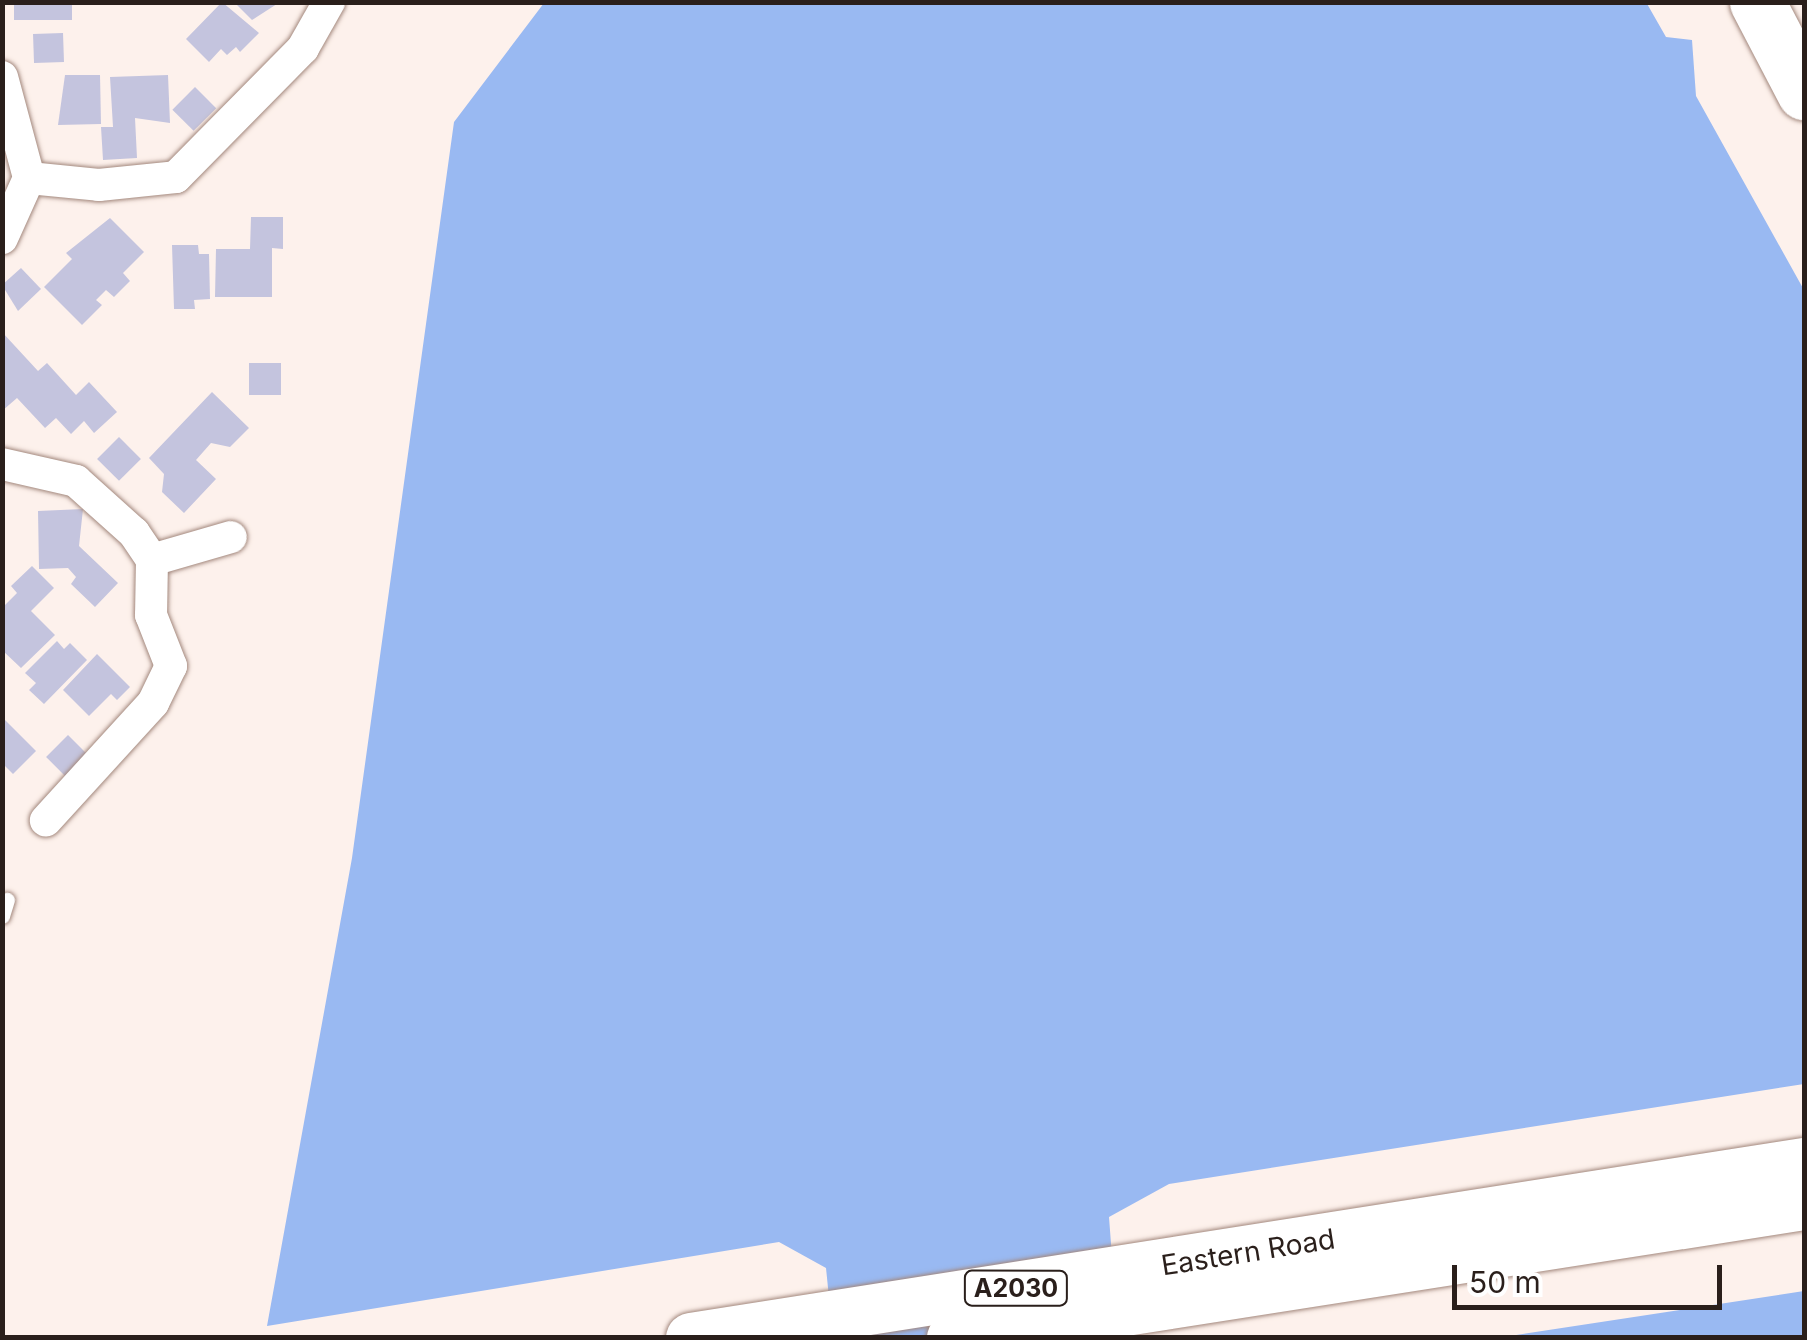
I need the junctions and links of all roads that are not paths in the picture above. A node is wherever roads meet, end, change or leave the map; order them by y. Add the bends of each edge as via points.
1 (329, 2) edge
2 (1756, 2) edge
3 (2, 77) edge
4 (1804, 92) edge
5 (29, 178) junction
6 (2, 238) edge
7 (2, 464) edge
8 (232, 537) dead end
9 (152, 560) junction
10 (46, 820) dead end
11 (1804, 1164) edge
12 (1804, 1205) edge
13 (1330, 1259) junction
14 (699, 1336) edge
15 (952, 1338) edge

1 - 5 street via 303,48 176,176 100,185
2 - 4 highway
3 - 5 street
5 - 6 street
7 - 9 street via 76,480 134,533
8 - 9 street
9 - 10 street via 148,600 167,649 168,683
11 - 13 main road, Eastern Road / A2030
12 - 13 main road, Eastern Road / A2030
13 - 14 main road, Eastern Road / A2030
13 - 15 main road, Eastern Road / A2030

